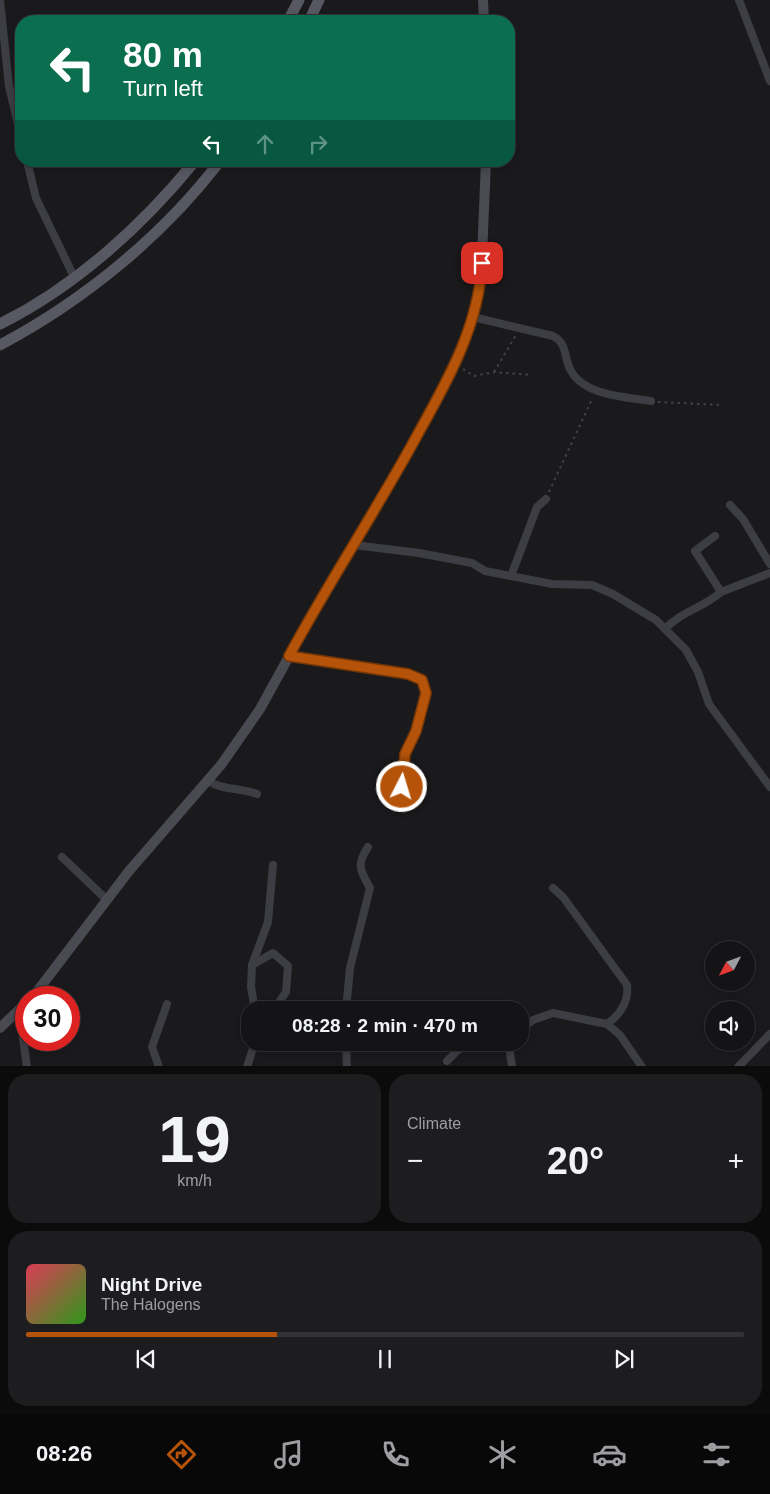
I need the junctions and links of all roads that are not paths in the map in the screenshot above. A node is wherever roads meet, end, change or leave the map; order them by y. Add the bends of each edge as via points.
1 (0, 0) edge
2 (299, 0) edge
3 (319, 0) edge
4 (483, 0) edge
5 (739, 0) edge
6 (291, 15) edge
7 (312, 15) edge
8 (484, 15) edge
9 (770, 81) edge
10 (15, 111) edge
11 (28, 167) edge
12 (190, 167) edge
13 (215, 167) edge
14 (486, 167) edge
15 (74, 277) junction
16 (473, 317) junction
17 (0, 324) edge
18 (0, 345) edge
19 (651, 401) road end
20 (546, 499) road end
21 (730, 505) dead end
22 (715, 536) dead end
23 (354, 545) junction
24 (770, 564) edge
25 (770, 573) edge
26 (511, 576) junction
27 (721, 592) junction
28 (665, 629) junction
29 (289, 656) junction
30 (208, 781) junction
31 (402, 787) dead end
32 (770, 787) edge
33 (257, 794) dead end
34 (368, 847) dead end
35 (62, 857) dead end
36 (273, 865) dead end
37 (553, 888) dead end
38 (107, 900) junction
39 (252, 965) junction
40 (41, 986) edge
41 (253, 1001) edge
42 (280, 1001) edge
43 (347, 1001) edge
44 (167, 1004) dead end
45 (15, 1014) edge
46 (529, 1023) edge
47 (607, 1024) junction
48 (0, 1028) edge
49 (770, 1034) edge
50 (25, 1051) edge
51 (253, 1051) edge
52 (346, 1051) edge
53 (457, 1051) edge
54 (510, 1051) edge
55 (447, 1061) dead end
56 (26, 1066) edge
57 (160, 1066) edge
58 (247, 1066) edge
59 (347, 1066) edge
60 (512, 1066) edge
61 (642, 1066) edge
62 (738, 1066) edge

1 - 10 street via 9,86
2 - 6 main road
3 - 7 main road
4 - 8 street
5 - 9 street
11 - 15 street via 36,198
12 - 15 main road via 151,211
13 - 18 main road via 157,231 114,268 72,301
14 - 16 street via 481,280
15 - 17 main road
16 - 19 street via 556,338 562,344 574,375 582,383 596,390
16 - 23 street via 454,364 404,460
20 - 26 street via 538,507
21 - 24 street via 743,519
22 - 27 street via 695,551
23 - 26 street via 472,563 485,571
23 - 29 street
25 - 27 street
26 - 28 street via 552,584 592,585 613,594
27 - 28 street via 709,602 684,613
28 - 32 street via 686,650 709,704
29 - 30 street via 260,709
29 - 31 street via 408,674 422,680 426,693 416,731 405,754
30 - 33 street via 215,786 246,789
30 - 38 street
34 - 43 street via 360,859 360,871 370,888 350,968
35 - 38 street
36 - 39 street via 268,922
37 - 47 street via 627,985 629,995 623,1008
38 - 40 street
39 - 41 street
39 - 42 street via 273,953 288,966 286,992
44 - 57 street via 152,1047
45 - 48 street
46 - 47 street via 553,1013
47 - 61 street via 620,1035
49 - 62 street
50 - 56 street
51 - 58 street
52 - 59 street
53 - 55 street
54 - 60 street

